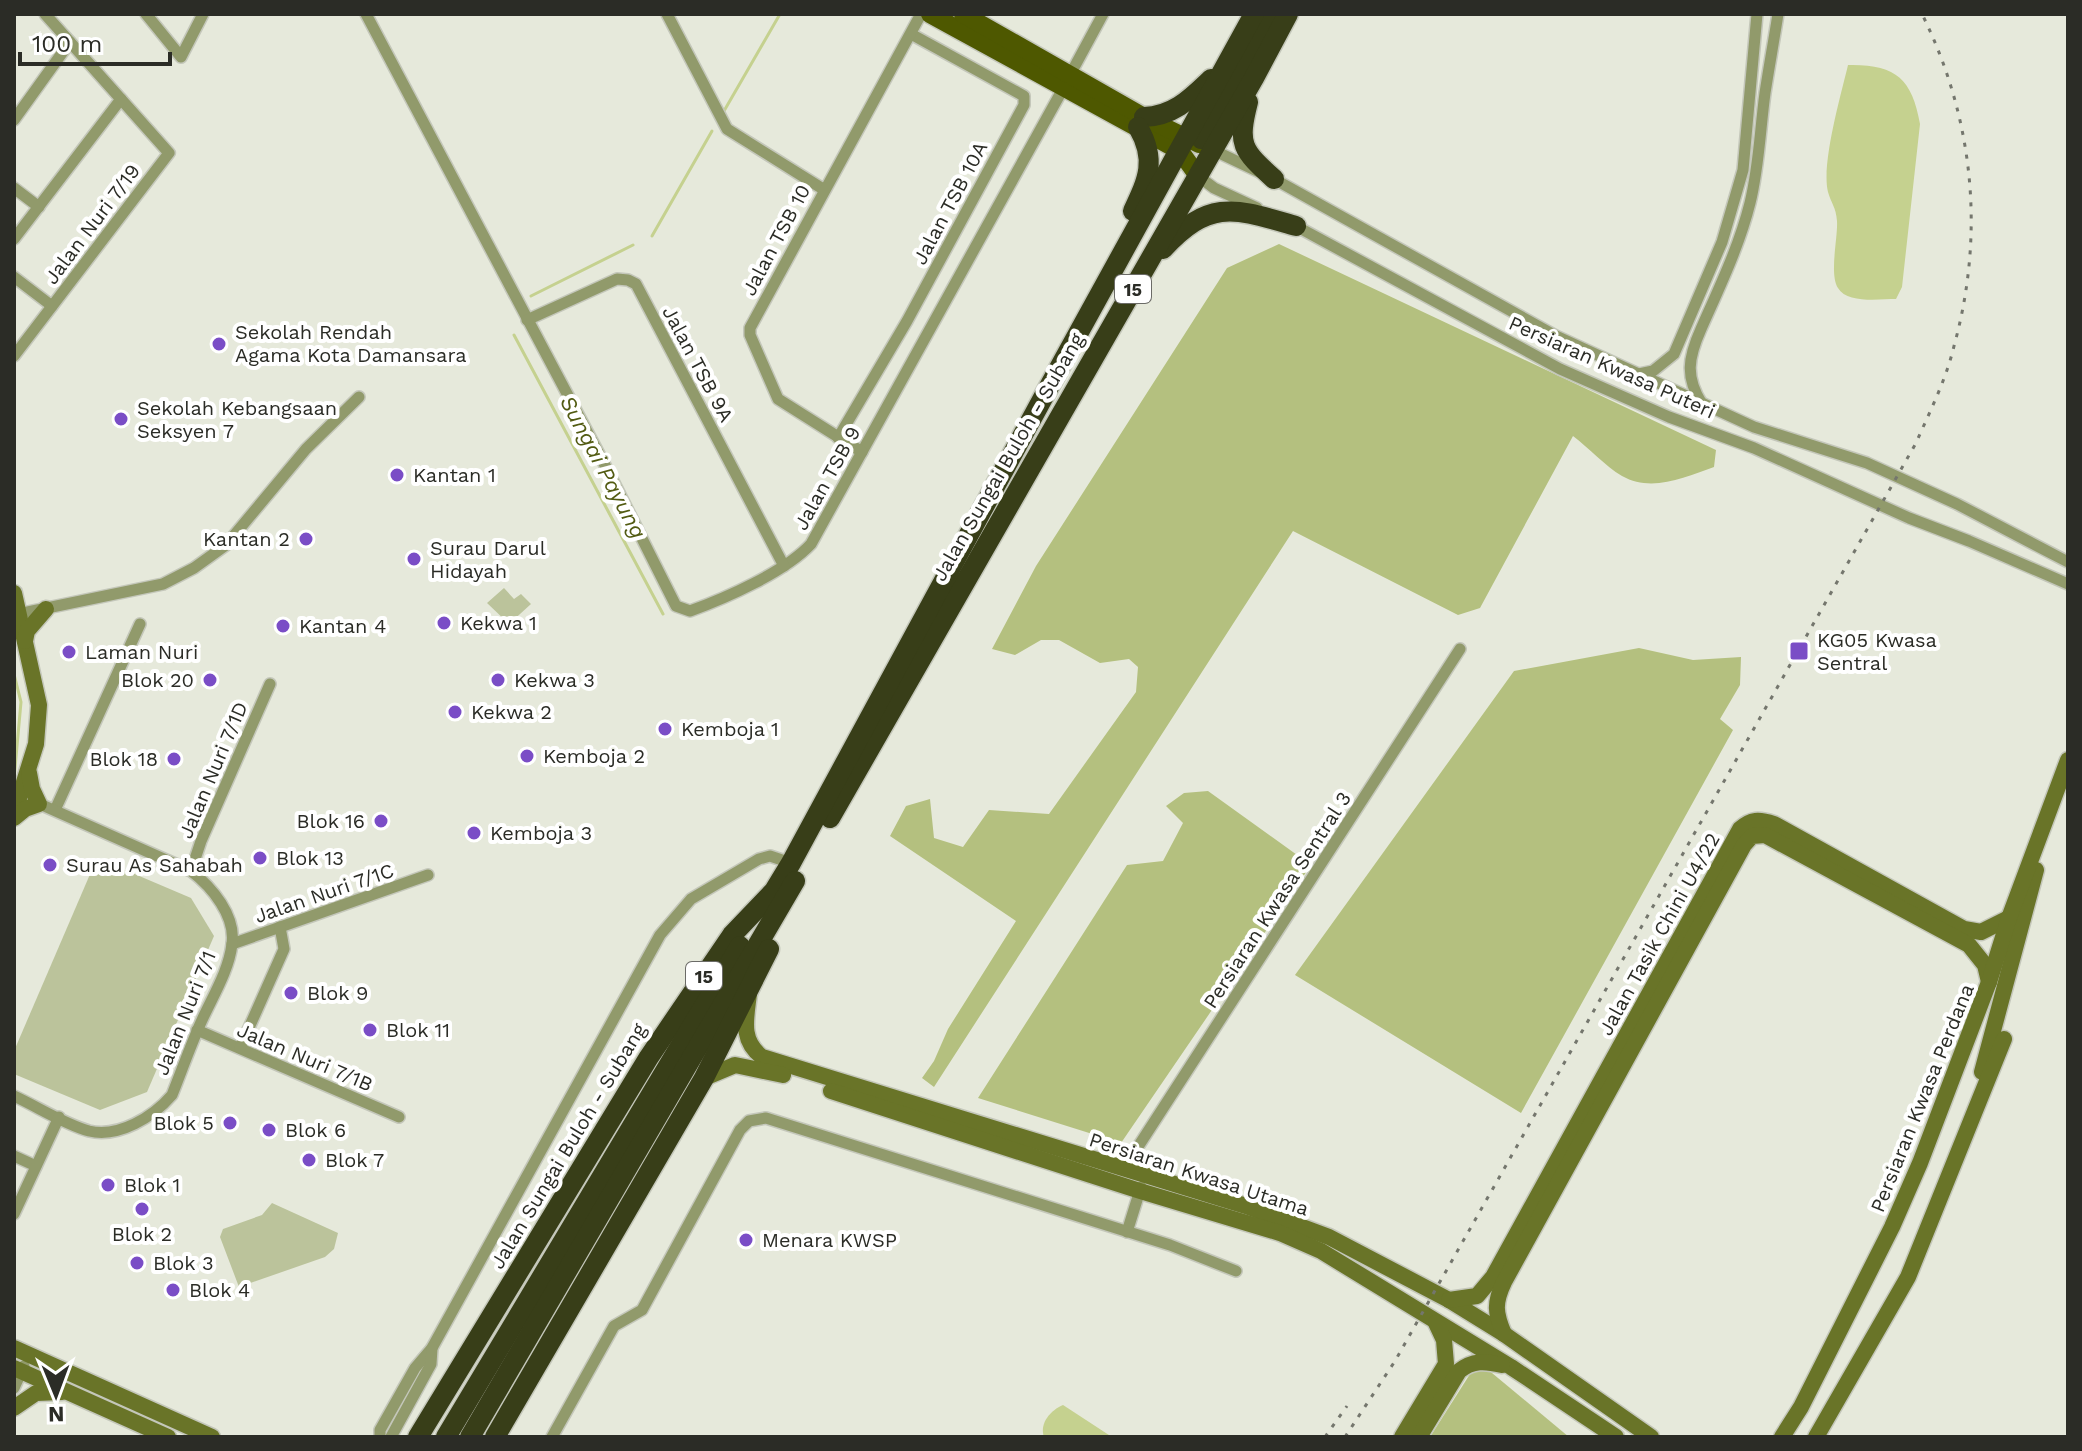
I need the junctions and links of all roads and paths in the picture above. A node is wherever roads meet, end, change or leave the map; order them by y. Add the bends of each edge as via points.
1 (45, 14) edge
2 (146, 14) edge
3 (203, 14) edge
4 (366, 14) edge
5 (667, 14) edge
6 (921, 14) edge
7 (930, 14) edge
8 (963, 14) edge
9 (1103, 14) edge
10 (1254, 14) edge
11 (1272, 14) edge
12 (1288, 14) edge
13 (1757, 14) edge
14 (1778, 14) edge
15 (911, 34) junction
16 (70, 42) junction
17 (1226, 64) junction
18 (1254, 78) junction
19 (1067, 81) junction
20 (121, 99) junction
21 (14, 120) edge
22 (1141, 122) junction
23 (1195, 154) junction
24 (1274, 179) junction
25 (14, 188) edge
26 (823, 189) junction
27 (39, 207) junction
28 (1296, 226) junction
29 (14, 239) edge
30 (1143, 272) junction
31 (14, 277) edge
32 (52, 306) junction
33 (527, 320) junction
34 (1075, 341) junction
35 (14, 356) edge
36 (1639, 374) junction
37 (359, 397) dead end
38 (1703, 405) junction
39 (838, 438) junction
40 (862, 452) junction
41 (2068, 562) edge
42 (784, 566) junction
43 (2068, 584) edge
44 (14, 592) edge
45 (935, 594) junction
46 (46, 609) junction
47 (18, 614) junction
48 (140, 624) dead end
49 (25, 641) junction
50 (1460, 649) dead end
51 (270, 684) dead end
52 (2068, 760) edge
53 (28, 772) junction
54 (21, 796) junction
55 (2053, 802) junction
56 (47, 807) junction
57 (14, 816) edge
58 (1750, 829) junction
59 (791, 863) junction
60 (191, 871) junction
61 (428, 875) dead end
62 (774, 891) junction
63 (2009, 918) junction
64 (280, 927) junction
65 (232, 944) junction
66 (740, 976) junction
67 (1989, 982) junction
68 (197, 1030) junction
69 (2004, 1039) dead end
70 (240, 1048) junction
71 (704, 1078) junction
72 (14, 1096) edge
73 (1974, 1116) junction
74 (59, 1117) junction
75 (399, 1117) dead end
76 (14, 1156) edge
77 (36, 1166) junction
78 (1123, 1170) junction
79 (1142, 1184) junction
80 (14, 1214) edge
81 (1127, 1232) junction
82 (1236, 1271) dead end
83 (1449, 1300) junction
84 (1436, 1323) junction
85 (1504, 1334) junction
86 (432, 1348) junction
87 (22, 1351) edge
88 (1511, 1367) junction
89 (18, 1370) edge
90 (14, 1388) edge
91 (72, 1393) junction
92 (14, 1408) edge
93 (1820, 1432) edge
94 (168, 1437) edge
95 (212, 1437) edge
96 (380, 1437) edge
97 (391, 1437) edge
98 (418, 1437) edge
99 (446, 1437) edge
100 (470, 1437) edge
101 (495, 1437) edge
102 (552, 1437) edge
103 (1402, 1437) edge
104 (1419, 1437) edge
105 (1616, 1437) edge
106 (1651, 1437) edge
107 (1782, 1437) edge

1 - 16 street
2 - 3 street via 181,57
4 - 33 street, Jalan TSB 9
5 - 26 street via 727,129
6 - 15 street, Jalan TSB 10
7 - 19 main road
8 - 19 main road
9 - 19 street, Jalan TSB 9
10 - 17 highway, Jalan Sungai Buloh - Subang / 15
11 - 23 highway
12 - 18 highway, Jalan Sungai Buloh - Subang / 15
13 - 36 street via 1743,170 1722,242 1674,354 1653,371
14 - 38 street via 1750,204 1694,345 1691,387
15 - 26 street, Jalan TSB 10
15 - 39 street, Jalan TSB 10A via 1024,96 1024,105
16 - 20 street
16 - 21 street
17 - 22 highway via 1188,101
17 - 23 highway, Jalan Sungai Buloh - Subang / 15
18 - 23 highway, Jalan Sungai Buloh - Subang / 15
18 - 24 highway via 1243,141 1250,157
19 - 22 main road
19 - 40 street, Jalan TSB 9
20 - 27 street
20 - 32 street, Jalan Nuri 7/19 via 169,153
22 - 23 main road
22 - 34 highway via 1150,163 1146,182 1076,324
23 - 24 street, Persiaran Kwasa Puteri
23 - 28 street, Persiaran Kwasa Puteri via 1214,188
23 - 30 highway, Jalan Sungai Buloh - Subang / 15
23 - 34 highway, Jalan Sungai Buloh - Subang / 15
23 - 45 highway via 947,585
24 - 36 street, Persiaran Kwasa Puteri via 1556,336
25 - 27 street
26 - 39 street, Jalan TSB 10 via 750,335 774,395
27 - 29 street
28 - 30 highway via 1223,210 1180,232
28 - 43 street, Persiaran Kwasa Puteri via 1560,369
30 - 66 highway, Jalan Sungai Buloh - Subang / 15
31 - 32 street
32 - 35 street, Jalan Nuri 7/19
33 - 42 street, Jalan TSB 9A via 617,279 636,284
33 - 42 street, Jalan TSB 9 via 676,606 690,611
34 - 45 highway, Jalan Sungai Buloh - Subang / 15
36 - 38 street, Persiaran Kwasa Puteri
37 - 46 street via 306,449 226,545 194,568 163,584
38 - 41 street, Persiaran Kwasa Puteri via 1867,463
39 - 40 street, Jalan TSB 10
40 - 42 street, Jalan TSB 9 via 811,544
44 - 46 street
44 - 47 street
45 - 59 highway, Jalan Sungai Buloh - Subang / 15
46 - 47 street
46 - 49 street
47 - 49 street
48 - 56 street
49 - 53 street via 39,705
50 - 78 street, Persiaran Kwasa Sentral 3
51 - 60 street, Jalan Nuri 7/1D
52 - 55 street, Persiaran Kwasa Perdana
53 - 54 street
53 - 56 street via 32,789
54 - 56 street, Jalan Nuri 7/1
54 - 57 street
55 - 63 street, Persiaran Kwasa Perdana
55 - 73 street
56 - 57 street
56 - 60 street, Jalan Nuri 7/1
58 - 63 street, Jalan Tasik Chini U4/22 via 1760,820 1774,824 1964,929 1981,932
58 - 67 street, Jalan Tasik Chini U4/22 via 1969,945 1985,965
58 - 83 street, Jalan Tasik Chini U4/22 via 1733,841 1493,1277 1477,1296
58 - 85 street, Jalan Tasik Chini U4/22 via 1504,1282 1495,1304
59 - 62 highway, Jalan Sungai Buloh - Subang / 15
59 - 86 street via 770,856 759,859 675,914
60 - 65 street, Jalan Nuri 7/1 via 222,905
61 - 64 street, Jalan Nuri 7/1C
62 - 66 highway, Jalan Sungai Buloh - Subang
62 - 98 highway, Jalan Sungai Buloh - Subang / 15 via 732,935 649,1057
63 - 67 street, Persiaran Kwasa Perdana
64 - 65 street, Jalan Nuri 7/1C
64 - 70 street via 284,949
65 - 68 street, Jalan Nuri 7/1
66 - 71 highway, Jalan Sungai Buloh - Subang / 15
66 - 78 street, Persiaran Kwasa Utama via 745,1032 762,1057
66 - 99 highway, Jalan Sungai Buloh - Subang
66 - 100 highway, Jalan Sungai Buloh - Subang
67 - 107 street, Persiaran Kwasa Perdana via 1892,1227
68 - 70 street, Jalan Nuri 7/1B
68 - 74 street, Jalan Nuri 7/1 via 172,1095 160,1109 114,1131 89,1131
69 - 73 street
70 - 75 street, Jalan Nuri 7/1B
71 - 79 street, Persiaran Kwasa Utama via 735,1065 771,1071
71 - 101 highway, Jalan Sungai Buloh - Subang / 15
72 - 74 street, Jalan Nuri 7/1
73 - 93 street via 1908,1277
74 - 77 street
76 - 77 street
77 - 80 street
78 - 79 street, Persiaran Kwasa Utama
79 - 81 street
79 - 83 street, Persiaran Kwasa Utama via 1246,1206 1329,1237
79 - 84 street, Persiaran Kwasa Utama via 1321,1251
81 - 82 street
81 - 102 street via 757,1118 740,1130 642,1310 614,1326
83 - 85 street, Persiaran Kwasa Utama
84 - 88 street, Persiaran Kwasa Utama
84 - 103 street via 1446,1364
85 - 106 street, Persiaran Kwasa Utama
86 - 96 street via 415,1368
86 - 97 street via 431,1364
87 - 89 street
87 - 95 street
88 - 104 street via 1484,1361 1467,1364
88 - 105 street, Persiaran Kwasa Utama
89 - 90 street
89 - 91 street
91 - 92 street via 36,1393
91 - 94 street

